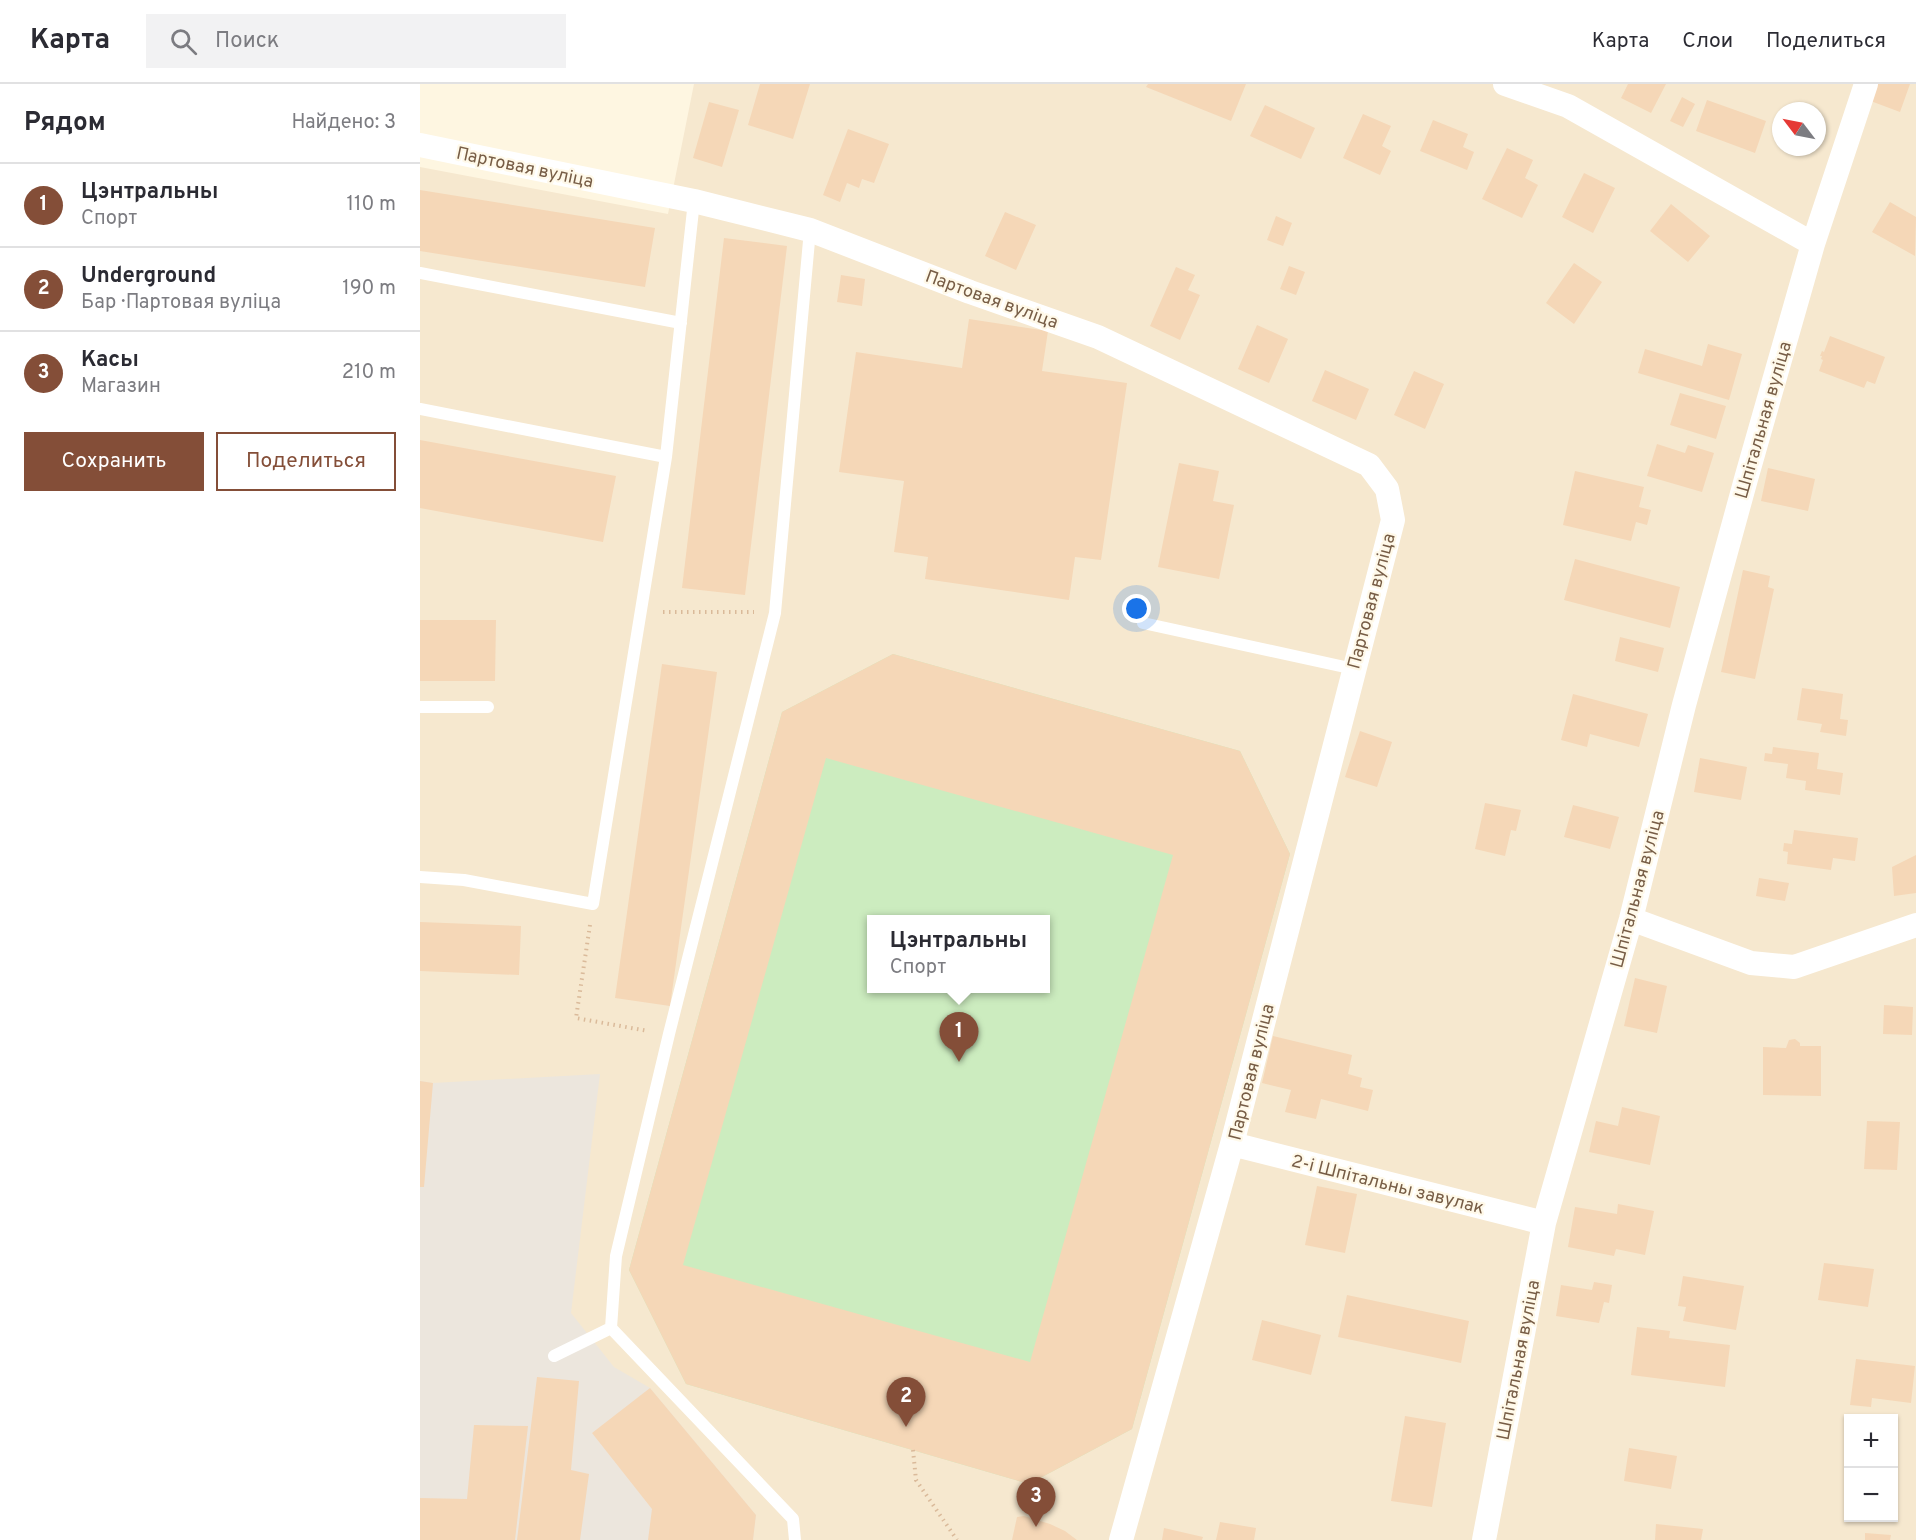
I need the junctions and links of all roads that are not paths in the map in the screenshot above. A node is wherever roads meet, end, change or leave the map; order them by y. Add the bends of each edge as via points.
1 (1505, 84) edge
2 (1866, 84) edge
3 (420, 145) edge
4 (694, 201) junction
5 (810, 230) junction
6 (1813, 244) junction
7 (420, 273) edge
8 (681, 323) junction
9 (420, 409) edge
10 (666, 458) junction
11 (1143, 623) dead end
12 (1354, 669) junction
13 (420, 707) edge
14 (488, 707) dead end
15 (420, 876) edge
16 (1631, 919) junction
17 (1916, 925) edge
18 (1232, 1144) junction
19 (1544, 1223) junction
20 (611, 1328) junction
21 (554, 1356) dead end
22 (795, 1540) edge
23 (1121, 1540) edge
24 (1484, 1540) edge

1 - 6 street via 1569,106
2 - 6 street, Шпітальная вуліца
3 - 4 street, Партовая вуліца
4 - 5 street, Партовая вуліца
4 - 8 lane
5 - 12 street, Партовая вуліца via 1098,337 1369,465 1387,489 1393,520
5 - 20 lane via 775,613 616,1256
6 - 16 street, Шпітальная вуліца via 1684,705
7 - 8 lane
8 - 10 lane
9 - 10 lane
10 - 15 lane via 593,904 464,880
11 - 12 lane
12 - 18 street, Партовая вуліца
13 - 14 lane
16 - 17 street via 1751,963 1794,967
16 - 19 street, Шпітальная вуліца
18 - 19 street, 2-і Шпітальны завулак
18 - 23 street, Партовая вуліца
19 - 24 street, Шпітальная вуліца
20 - 21 lane
20 - 22 lane via 793,1519

